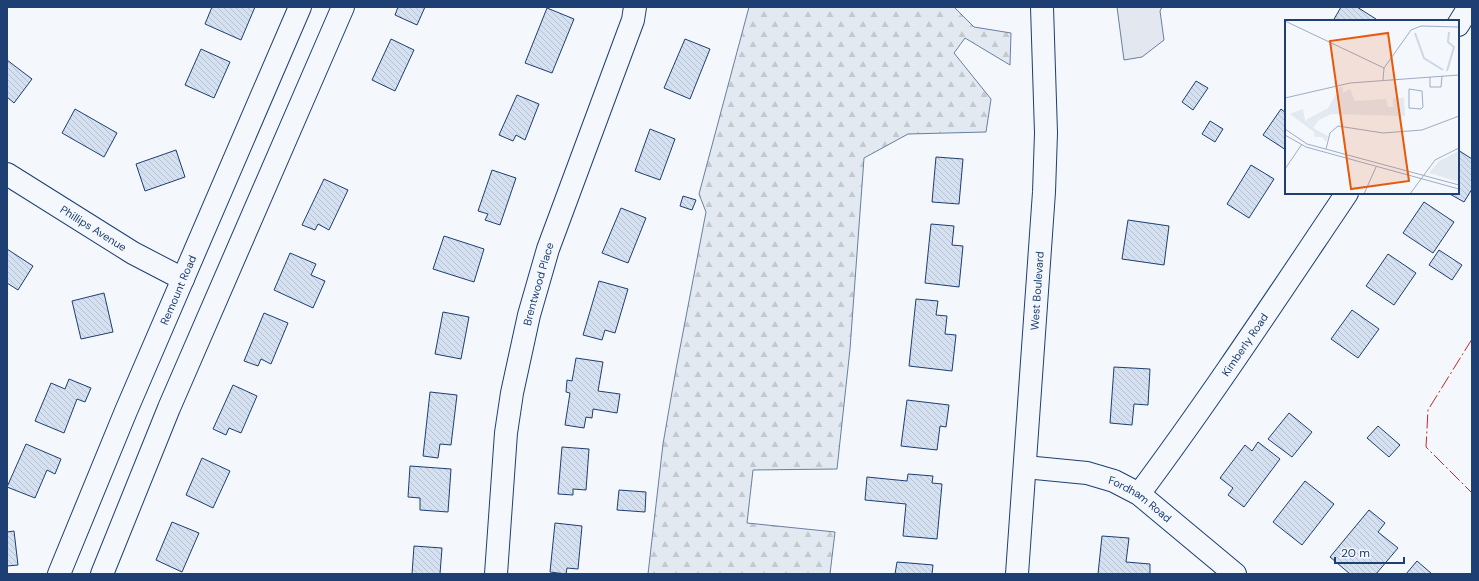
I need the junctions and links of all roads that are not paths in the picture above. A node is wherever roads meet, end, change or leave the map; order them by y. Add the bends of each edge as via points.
1 (300, 7) edge
2 (343, 7) edge
3 (635, 7) edge
4 (1042, 7) edge
5 (1469, 7) edge
6 (1459, 23) edge
7 (7, 174) edge
8 (1346, 194) edge
9 (183, 279) junction
10 (1025, 467) junction
11 (1140, 494) junction
12 (59, 574) edge
13 (102, 574) edge
14 (496, 574) edge
15 (1017, 574) edge
16 (1235, 574) edge

1 - 9 main road, Remount Road
2 - 13 main road via 169,408
3 - 14 main road, Brentwood Place via 633,20 548,249 529,315 506,433
4 - 10 main road, West Boulevard via 1046,133 1044,192
5 - 6 main road
7 - 9 main road, Phillips Avenue via 133,253
8 - 11 main road, Kimberly Road via 1238,357
9 - 12 main road, Remount Road
10 - 11 main road, Fordham Road via 1087,473 1114,481
10 - 15 main road, West Boulevard
11 - 16 main road, Fordham Road

